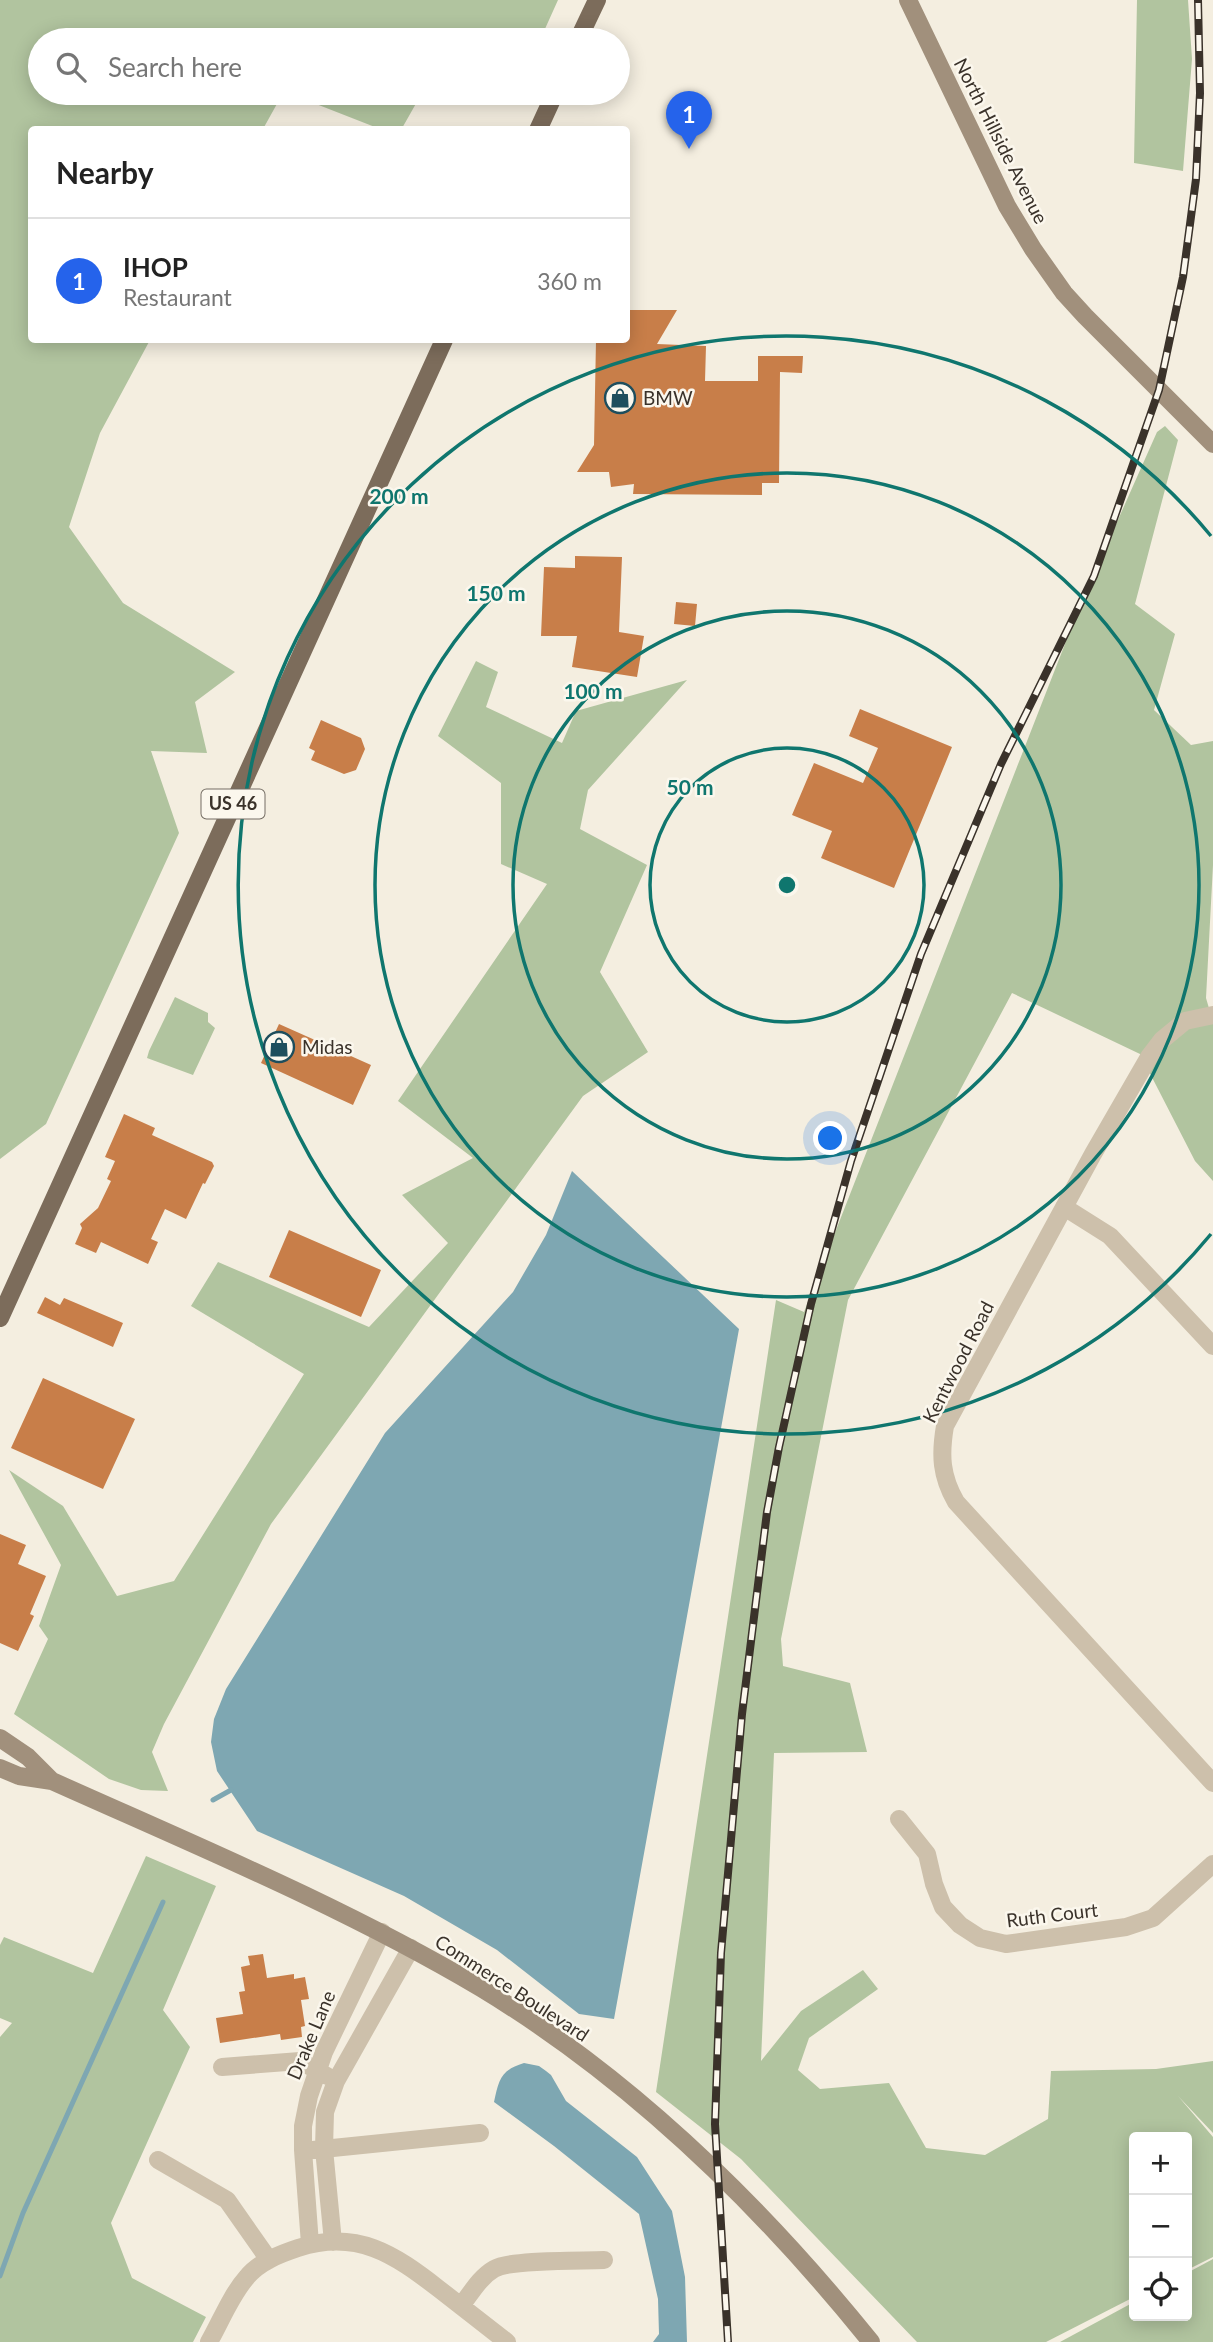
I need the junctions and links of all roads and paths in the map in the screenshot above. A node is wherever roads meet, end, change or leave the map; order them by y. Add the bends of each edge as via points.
1 (597, 0) edge
2 (908, 0) edge
3 (584, 28) edge
4 (549, 105) edge
5 (540, 126) edge
6 (443, 343) edge
7 (1213, 444) edge
8 (1213, 1015) edge
9 (1064, 1207) junction
10 (0, 1318) edge
11 (1213, 1346) edge
12 (0, 1738) edge
13 (0, 1768) edge
14 (52, 1781) junction
15 (1213, 1783) edge
16 (899, 1819) dead end
17 (1213, 1864) edge
18 (382, 1933) junction
19 (411, 1948) junction
20 (222, 2067) dead end
21 (317, 2070) junction
22 (336, 2081) junction
23 (480, 2133) dead end
24 (324, 2149) junction
25 (303, 2150) junction
26 (158, 2160) dead end
27 (334, 2242) junction
28 (310, 2244) junction
29 (269, 2260) junction
30 (604, 2260) dead end
31 (461, 2306) junction
32 (494, 2338) edge
33 (209, 2342) edge
34 (871, 2342) edge

1 - 3 main road
2 - 7 main road, North Hillside Avenue via 1032,249 1085,316
4 - 5 main road
6 - 10 main road, US 46
8 - 9 street, Kentwood Road via 1185,1021 1162,1040
9 - 11 street via 1110,1236
9 - 15 street, Kentwood Road via 945,1426 941,1450 946,1485 970,1518
12 - 14 main road, Commerce Boulevard
13 - 14 main road, Commerce Boulevard
14 - 18 main road, Commerce Boulevard
16 - 17 street, Ruth Court via 927,1854 943,1907 960,1926 981,1938 1006,1944 1126,1927 1153,1918
18 - 19 main road, Commerce Boulevard
18 - 21 street, Drake Lane
19 - 22 street
19 - 34 main road, Commerce Boulevard via 555,2037 661,2120 737,2189
20 - 21 street via 291,2060
21 - 22 street
21 - 25 street, Drake Lane via 303,2126
22 - 24 street via 325,2112
23 - 24 street
24 - 25 street
24 - 27 street
25 - 28 street, Drake Lane
26 - 29 street via 227,2200
27 - 28 street
27 - 31 street via 366,2245 392,2255
28 - 29 street
29 - 33 street via 247,2276
30 - 31 street via 495,2268
31 - 32 street

